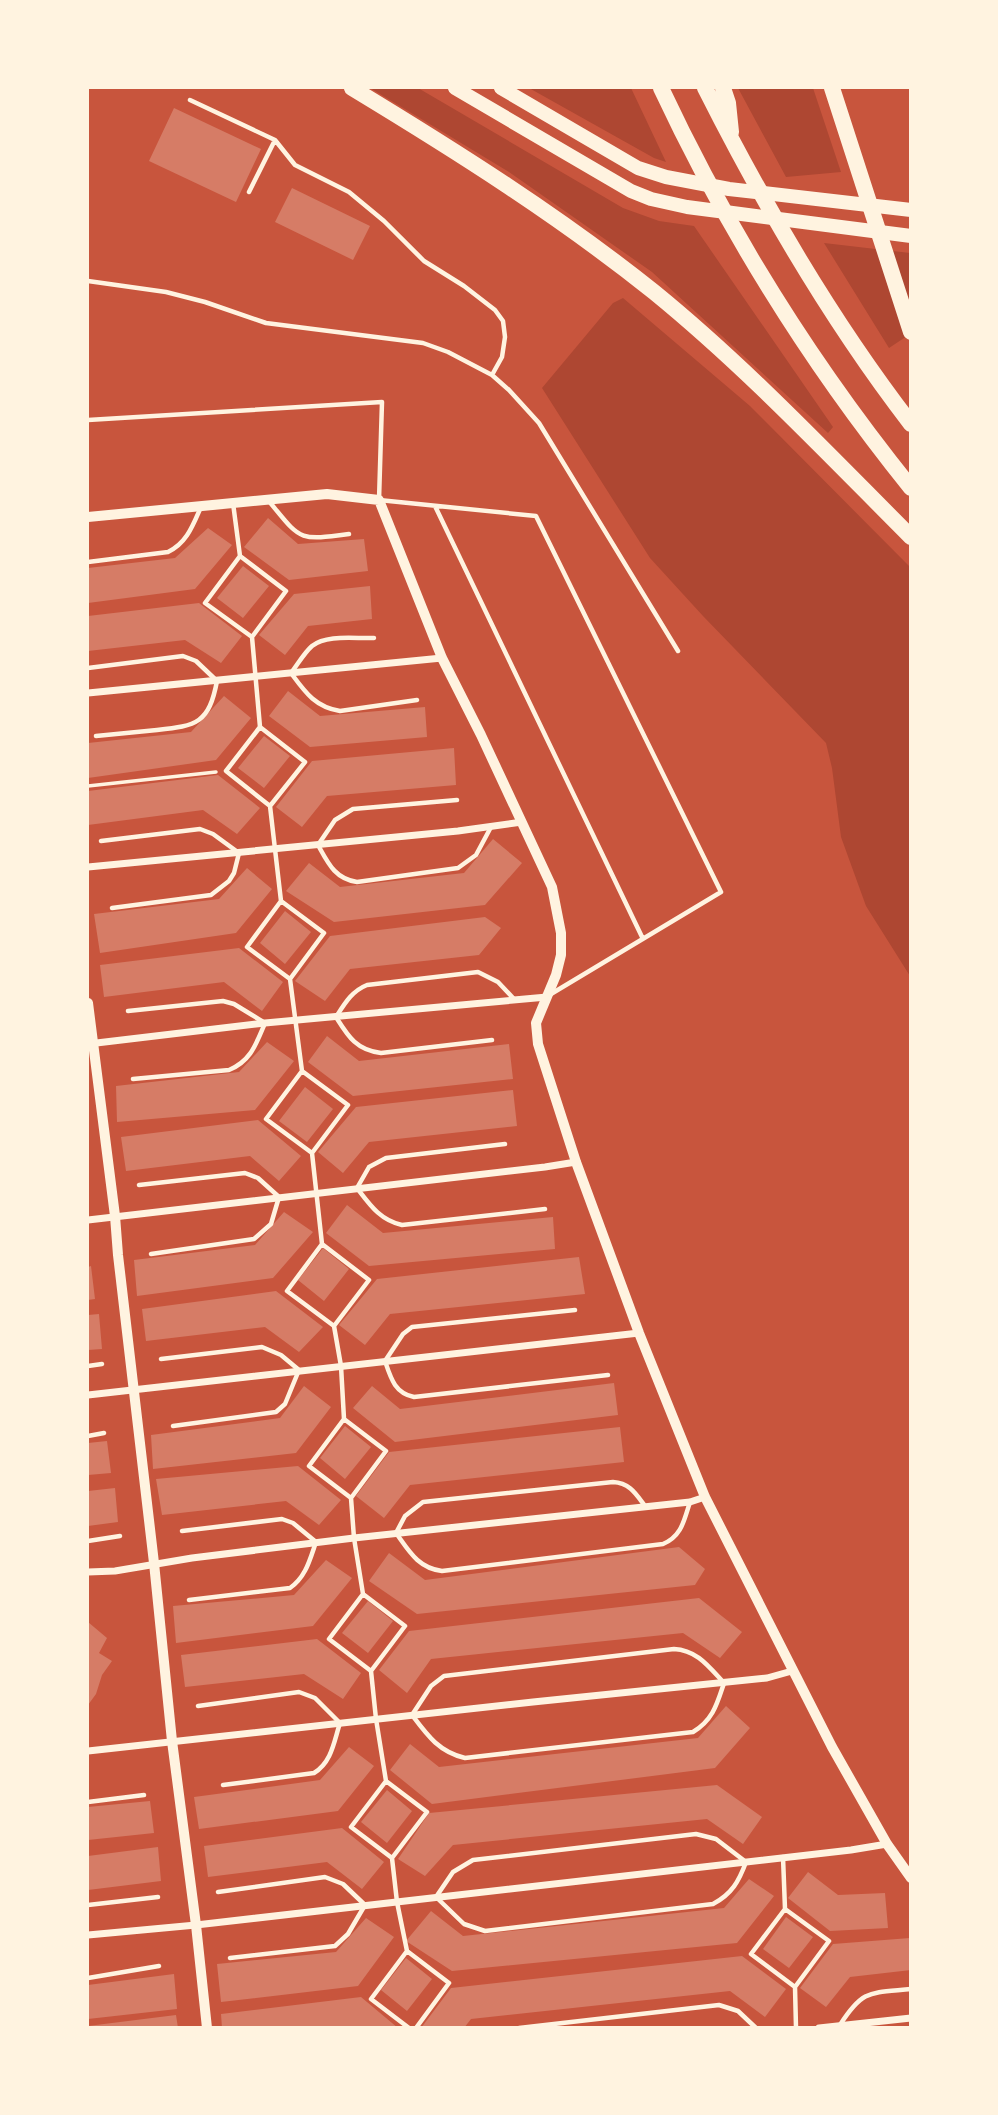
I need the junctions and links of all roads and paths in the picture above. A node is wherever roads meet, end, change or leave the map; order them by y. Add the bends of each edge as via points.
1 (352, 88) edge
2 (454, 88) edge
3 (501, 88) edge
4 (661, 88) edge
5 (705, 88) edge
6 (723, 88) edge
7 (832, 88) edge
8 (190, 100) dead end
9 (275, 140) junction
10 (732, 142) junction
11 (249, 192) dead end
12 (911, 210) edge
13 (911, 236) edge
14 (88, 281) edge
15 (911, 332) edge
16 (492, 376) junction
17 (88, 420) edge
18 (911, 424) edge
19 (911, 488) edge
20 (268, 500) junction
21 (379, 500) junction
22 (233, 503) junction
23 (201, 506) junction
24 (435, 506) junction
25 (88, 517) edge
26 (349, 534) dead end
27 (911, 537) edge
28 (240, 556) junction
29 (88, 562) edge
30 (252, 637) junction
31 (374, 638) dead end
32 (678, 650) dead end
33 (442, 658) junction
34 (88, 668) edge
35 (292, 673) junction
36 (254, 677) junction
37 (217, 681) junction
38 (88, 694) edge
39 (417, 700) dead end
40 (260, 727) junction
41 (96, 736) dead end
42 (226, 771) junction
43 (88, 786) edge
44 (457, 800) dead end
45 (270, 806) junction
46 (522, 822) junction
47 (491, 827) junction
48 (101, 841) dead end
49 (318, 845) junction
50 (274, 849) junction
51 (239, 853) junction
52 (88, 867) edge
53 (281, 901) junction
54 (112, 908) dead end
55 (643, 939) junction
56 (290, 979) junction
57 (547, 997) junction
58 (515, 1000) junction
59 (88, 1003) edge
60 (128, 1012) dead end
61 (336, 1017) junction
62 (294, 1020) junction
63 (265, 1023) junction
64 (492, 1040) dead end
65 (90, 1044) edge
66 (302, 1071) junction
67 (133, 1079) dead end
68 (505, 1144) dead end
69 (312, 1153) junction
70 (576, 1162) junction
71 (139, 1185) dead end
72 (357, 1188) junction
73 (315, 1193) junction
74 (279, 1197) junction
75 (545, 1209) dead end
76 (115, 1216) junction
77 (88, 1220) edge
78 (322, 1244) junction
79 (151, 1254) dead end
80 (575, 1310) dead end
81 (334, 1326) junction
82 (639, 1333) junction
83 (161, 1359) dead end
84 (385, 1361) junction
85 (102, 1364) dead end
86 (88, 1366) edge
87 (341, 1366) junction
88 (299, 1370) junction
89 (608, 1375) dead end
90 (134, 1389) junction
91 (88, 1395) edge
92 (344, 1419) junction
93 (173, 1426) dead end
94 (104, 1433) dead end
95 (88, 1436) edge
96 (705, 1497) junction
97 (351, 1498) junction
98 (690, 1502) junction
99 (645, 1507) junction
100 (182, 1531) dead end
101 (396, 1533) junction
102 (120, 1536) dead end
103 (354, 1538) junction
104 (88, 1541) edge
105 (316, 1542) junction
106 (154, 1563) junction
107 (88, 1572) edge
108 (363, 1594) junction
109 (189, 1600) dead end
110 (371, 1671) junction
111 (792, 1671) junction
112 (724, 1683) junction
113 (198, 1706) dead end
114 (412, 1715) junction
115 (376, 1718) junction
116 (340, 1723) junction
117 (172, 1741) junction
118 (88, 1751) edge
119 (386, 1781) junction
120 (223, 1786) dead end
121 (144, 1795) dead end
122 (88, 1802) edge
123 (887, 1844) junction
124 (783, 1857) junction
125 (392, 1858) junction
126 (746, 1861) junction
127 (911, 1878) edge
128 (218, 1892) dead end
129 (158, 1897) dead end
130 (436, 1897) junction
131 (397, 1902) junction
132 (88, 1905) edge
133 (365, 1905) junction
134 (785, 1909) junction
135 (196, 1925) junction
136 (88, 1935) edge
137 (407, 1951) junction
138 (230, 1958) dead end
139 (159, 1966) dead end
140 (88, 1978) edge
141 (795, 1987) junction
142 (911, 1989) edge
143 (911, 2018) edge
144 (841, 2026) edge
145 (207, 2028) edge
146 (409, 2028) edge
147 (416, 2028) edge
148 (519, 2028) edge
149 (756, 2028) edge
150 (796, 2028) edge
151 (820, 2028) edge

1 - 27 highway via 486,170 655,293 740,366
2 - 13 main road via 651,199
3 - 12 main road via 638,167 666,177 729,190
4 - 19 highway via 748,256 842,399
5 - 10 highway
6 - 10 highway
7 - 15 highway
8 - 9 lane
9 - 11 lane
9 - 16 lane via 295,165 349,192 424,261 495,310 503,321 504,347
10 - 18 highway via 799,259
14 - 16 lane via 176,294 266,323 423,343
16 - 32 lane via 539,423
17 - 21 lane via 382,402
20 - 21 street via 327,494
20 - 22 street
20 - 26 lane via 303,536
21 - 24 lane
21 - 33 street
22 - 23 street
22 - 28 lane
23 - 25 street
23 - 29 lane via 185,540 173,550
24 - 55 lane
24 - 55 lane via 536,516 721,892
28 - 30 lane via 286,591
28 - 30 lane via 205,603
30 - 36 lane
31 - 35 lane via 317,643
33 - 35 street
33 - 46 street
34 - 37 lane via 183,656
35 - 36 street
35 - 39 lane via 309,698 330,709
36 - 37 street
36 - 40 lane
37 - 38 street
37 - 41 lane via 208,709 188,727
40 - 42 lane
40 - 45 lane via 305,762
42 - 43 path
42 - 45 lane
44 - 49 lane via 353,809 335,820
45 - 50 lane
46 - 47 street
46 - 57 street via 552,887 561,933 561,955
47 - 49 street
47 - 49 lane via 476,855 458,868 357,882 330,868
48 - 51 lane via 200,830 214,834
49 - 50 street
50 - 51 street
50 - 53 lane
51 - 52 street
51 - 54 lane via 229,881 211,895
53 - 56 lane via 324,933
53 - 56 lane via 247,947
55 - 57 lane
56 - 62 lane
57 - 58 street
57 - 70 street via 536,1023 538,1044
58 - 61 street
58 - 61 lane via 498,982 478,972 367,985 354,992
59 - 65 street
60 - 63 lane via 223,1001
61 - 62 street
61 - 64 lane via 351,1040 373,1052
62 - 63 street
62 - 66 lane
63 - 65 street
63 - 67 lane via 249,1056 229,1070
65 - 76 street
66 - 69 lane via 348,1105
66 - 69 lane via 266,1119
68 - 72 lane via 386,1158 369,1167
69 - 73 lane
70 - 72 street
70 - 82 street
71 - 74 lane via 245,1173
72 - 73 street
72 - 75 lane via 380,1216 402,1225
73 - 74 street
73 - 78 lane
74 - 76 street
74 - 79 lane via 271,1224 254,1239
76 - 77 street
76 - 90 street
78 - 81 lane via 369,1280
78 - 81 lane via 287,1291
80 - 84 lane via 412,1327
81 - 87 lane
82 - 84 street
82 - 96 street
83 - 88 lane via 262,1347
84 - 87 street
84 - 89 lane via 396,1388 414,1397
85 - 86 lane
87 - 88 street
87 - 92 lane
88 - 90 street
88 - 93 lane via 285,1404 276,1412
90 - 91 street
90 - 106 street
92 - 97 lane via 386,1451
92 - 97 lane via 309,1466
94 - 95 lane
96 - 98 street
96 - 111 street
97 - 103 lane
98 - 99 street
98 - 101 lane via 679,1532 663,1544 442,1571 420,1564
99 - 101 street
99 - 101 lane via 629,1486 613,1482 423,1502 409,1512
100 - 105 lane via 282,1519
101 - 103 street
102 - 104 lane
103 - 105 street
103 - 108 lane
105 - 106 street
105 - 109 lane via 305,1572 290,1588
106 - 107 street
106 - 117 street
108 - 110 lane via 405,1626
108 - 110 lane via 329,1639
110 - 115 lane
111 - 112 street
111 - 123 street
112 - 114 street
112 - 114 lane via 696,1655 674,1648 444,1676 426,1692
112 - 114 lane via 714,1713 693,1732 465,1758 439,1747
113 - 116 lane via 299,1692 316,1698
114 - 115 street
115 - 116 street
115 - 119 lane
116 - 117 street
116 - 120 lane via 330,1756 309,1775
117 - 118 street
117 - 135 street
119 - 125 lane via 427,1812
119 - 125 lane via 351,1827
121 - 122 lane
123 - 124 street
123 - 127 street
124 - 126 street
124 - 134 lane
125 - 131 lane
126 - 130 street
126 - 130 lane via 716,1839 696,1834 486,1858 459,1867
126 - 130 lane via 734,1888 713,1904 485,1931 464,1924
128 - 133 lane via 325,1877 343,1884
129 - 132 lane
130 - 131 street
131 - 133 street
131 - 137 lane
133 - 135 street
133 - 138 lane via 335,1946
134 - 141 lane via 751,1954
134 - 141 lane via 829,1941
135 - 136 street
135 - 145 street
137 - 146 lane via 370,1999
137 - 147 lane via 449,1983
139 - 140 lane
141 - 150 lane
142 - 144 lane via 864,1996
143 - 144 street
144 - 151 street
148 - 149 lane via 719,2005 738,2011

